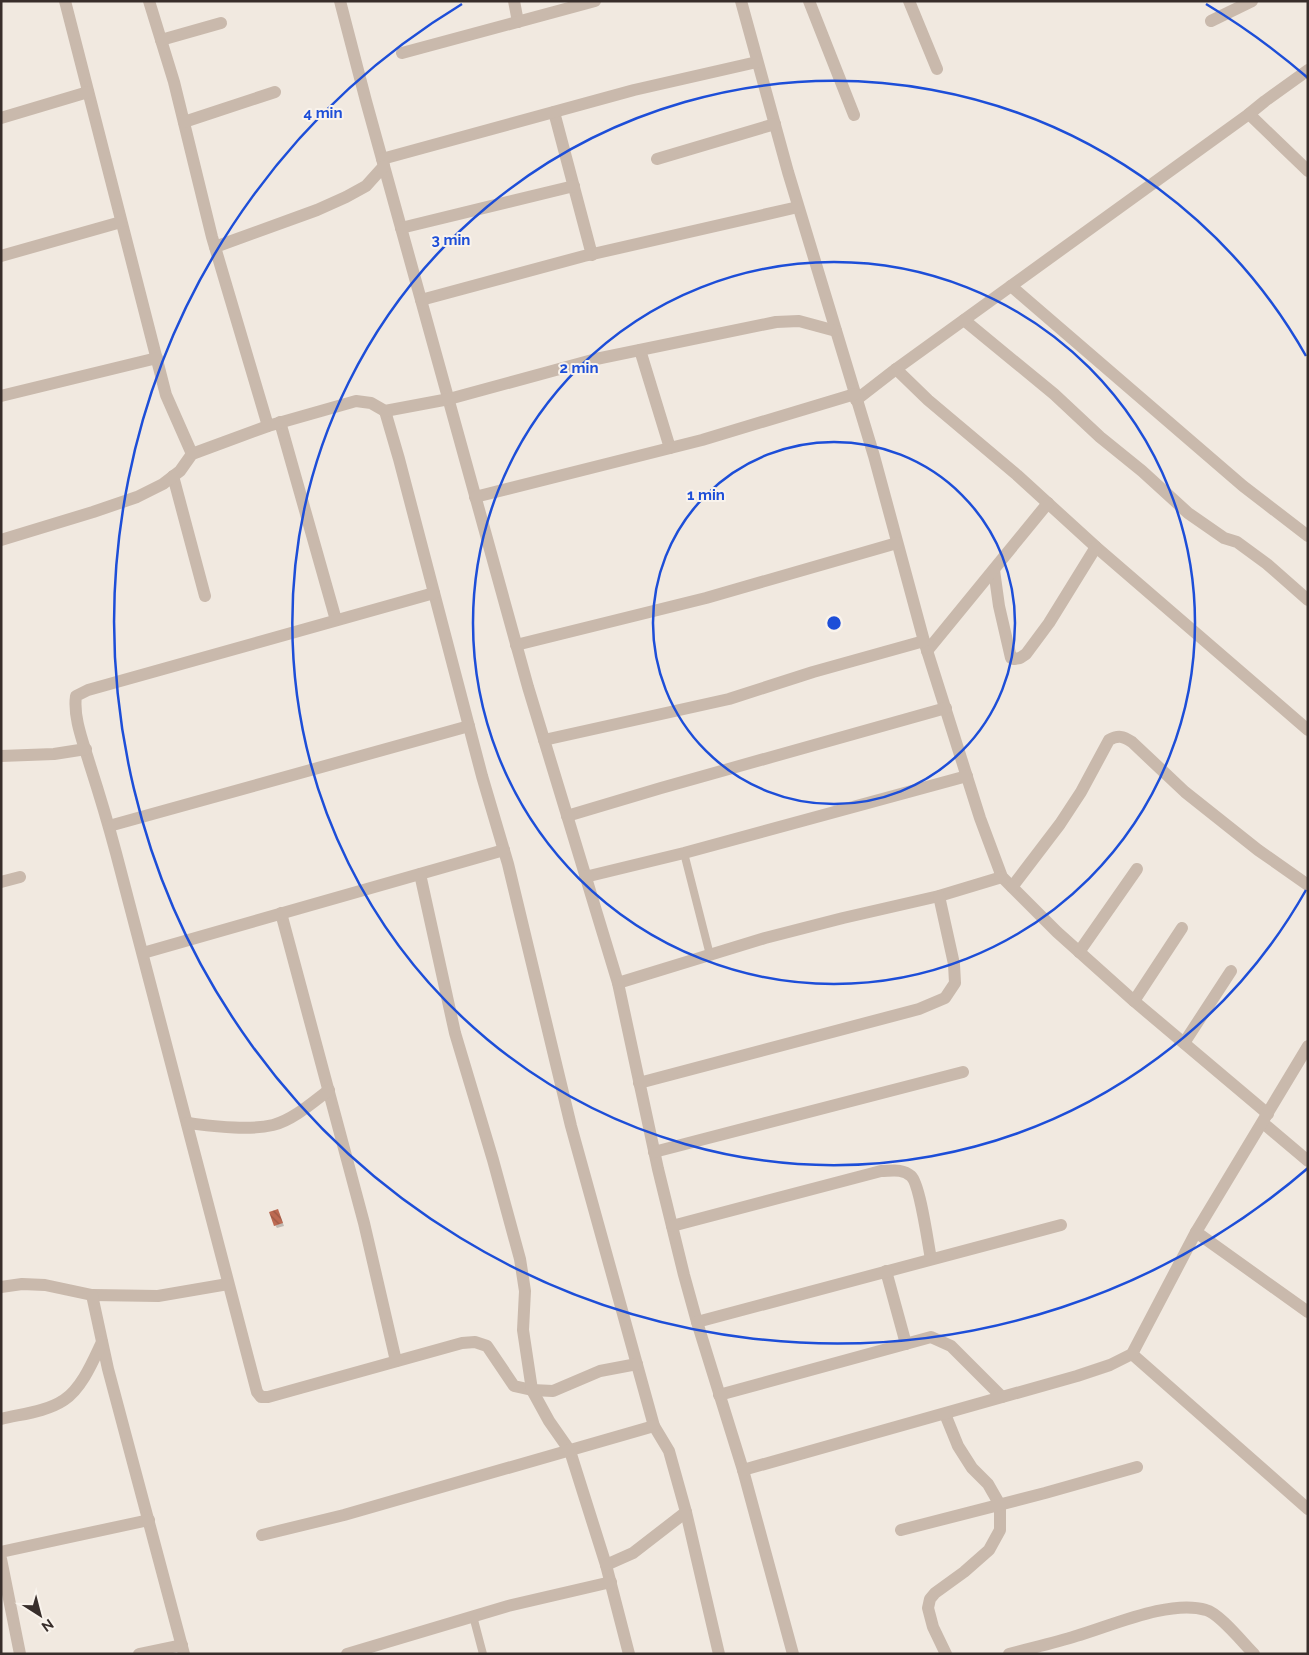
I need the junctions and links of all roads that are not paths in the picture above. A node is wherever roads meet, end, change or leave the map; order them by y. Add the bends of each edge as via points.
1 (65, 1) edge
2 (149, 1) edge
3 (340, 1) edge
4 (514, 1) edge
5 (595, 1) edge
6 (741, 1) edge
7 (809, 1) edge
8 (909, 1) edge
9 (1252, 1) edge
10 (1212, 21) dead end
11 (518, 22) junction
12 (221, 23) dead end
13 (162, 40) junction
14 (402, 53) dead end
15 (757, 62) junction
16 (937, 69) dead end
17 (1308, 70) edge
18 (88, 92) junction
19 (275, 92) dead end
20 (554, 112) junction
21 (1249, 114) junction
22 (854, 116) dead end
23 (1, 118) edge
24 (184, 122) junction
25 (775, 124) junction
26 (657, 158) dead end
27 (383, 163) junction
28 (1308, 172) edge
29 (574, 186) junction
30 (798, 207) junction
31 (121, 222) junction
32 (401, 228) junction
33 (215, 247) junction
34 (592, 254) junction
35 (1, 256) edge
36 (1011, 286) junction
37 (421, 300) junction
38 (964, 320) junction
39 (836, 331) junction
40 (640, 350) junction
41 (157, 358) junction
42 (896, 369) junction
43 (1, 396) edge
44 (856, 397) junction
45 (449, 399) junction
46 (385, 411) junction
47 (274, 424) junction
48 (670, 448) junction
49 (192, 454) junction
50 (173, 476) junction
51 (475, 497) junction
52 (1048, 503) junction
53 (1308, 536) edge
54 (1, 540) edge
55 (897, 543) junction
56 (1096, 548) junction
57 (994, 570) junction
58 (434, 593) junction
59 (205, 596) dead end
60 (1308, 600) edge
61 (336, 620) junction
62 (516, 645) junction
63 (925, 646) junction
64 (946, 708) junction
65 (469, 726) junction
66 (1308, 730) edge
67 (544, 740) junction
68 (86, 749) junction
69 (1, 756) edge
70 (967, 776) junction
71 (567, 816) junction
72 (108, 826) junction
73 (504, 850) junction
74 (684, 853) junction
75 (1137, 869) dead end
76 (420, 874) junction
77 (20, 877) dead end
78 (586, 877) junction
79 (1002, 877) junction
80 (1, 882) edge
81 (1308, 885) edge
82 (1012, 887) junction
83 (938, 896) junction
84 (281, 913) junction
85 (1182, 928) dead end
86 (1079, 952) junction
87 (143, 953) junction
88 (710, 955) junction
89 (1231, 971) dead end
90 (618, 983) junction
91 (1134, 1001) junction
92 (1184, 1043) junction
93 (1308, 1046) edge
94 (963, 1072) dead end
95 (639, 1084) junction
96 (329, 1090) junction
97 (1265, 1118) junction
98 (187, 1123) junction
99 (654, 1152) junction
100 (1308, 1161) edge
101 (1061, 1225) dead end
102 (672, 1226) junction
103 (1196, 1232) junction
104 (931, 1259) junction
105 (886, 1271) junction
106 (228, 1284) junction
107 (1, 1287) edge
108 (92, 1295) junction
109 (1308, 1312) edge
110 (697, 1322) junction
111 (102, 1342) junction
112 (906, 1344) junction
113 (1132, 1354) junction
114 (396, 1361) junction
115 (637, 1364) junction
116 (532, 1390) junction
117 (719, 1395) junction
118 (1002, 1398) junction
119 (945, 1414) junction
120 (1, 1419) edge
121 (654, 1426) junction
122 (570, 1451) junction
123 (1137, 1466) dead end
124 (743, 1470) junction
125 (1000, 1505) junction
126 (1308, 1509) edge
127 (686, 1512) junction
128 (149, 1520) junction
129 (902, 1530) dead end
130 (262, 1535) dead end
131 (1, 1552) edge
132 (1, 1559) edge
133 (606, 1565) junction
134 (611, 1582) junction
135 (473, 1616) junction
136 (183, 1649) edge
137 (20, 1654) edge
138 (139, 1654) edge
139 (347, 1654) edge
140 (483, 1654) edge
141 (629, 1654) edge
142 (719, 1654) edge
143 (793, 1654) edge
144 (946, 1654) edge
145 (1009, 1654) edge
146 (1254, 1654) edge

1 - 18 street
2 - 13 street
3 - 27 street
4 - 11 street
5 - 11 street
6 - 15 street
7 - 22 street
8 - 16 street
9 - 10 street
11 - 14 street
12 - 13 street
13 - 24 street
15 - 20 street
15 - 25 street
17 - 21 street
18 - 23 street
18 - 31 street
19 - 24 street
20 - 27 street
20 - 29 street
21 - 28 street
21 - 36 street
24 - 33 street
25 - 26 street
25 - 30 street
27 - 32 street
27 - 33 street via 366,186 346,198
29 - 32 street
29 - 34 street
30 - 34 street
30 - 39 street
31 - 35 street
31 - 41 street
32 - 37 street
33 - 47 street
34 - 37 street
36 - 38 street
36 - 53 street via 1243,486
37 - 45 street
38 - 42 street
38 - 60 street via 1054,394 1188,513 1224,538 1237,542
39 - 40 street via 799,321 776,322
39 - 44 street
40 - 45 street
40 - 48 street
41 - 43 street
41 - 49 street via 166,395
42 - 44 street
42 - 52 street
44 - 48 street
44 - 55 street
45 - 46 street
45 - 51 street
46 - 47 street via 371,403 356,401
46 - 58 street
47 - 49 street
47 - 61 street
48 - 51 street
49 - 50 street
50 - 54 street via 137,497
50 - 59 street
51 - 62 street
52 - 56 street
52 - 57 street
55 - 62 street via 706,598
55 - 63 street
56 - 57 street via 1049,623 1026,654 1014,660 999,606
56 - 66 street
57 - 63 street
58 - 61 street
58 - 65 street
61 - 68 street via 76,696 75,707
62 - 67 street
63 - 64 street
63 - 67 street via 813,672 729,699
64 - 70 street
64 - 71 street
65 - 72 street
65 - 73 street
67 - 71 street
68 - 69 street
68 - 72 street
70 - 74 street
70 - 79 street
71 - 78 street
72 - 87 street
73 - 76 street
73 - 115 street via 571,1126
74 - 78 street
74 - 88 lane
75 - 86 street
76 - 84 street
76 - 116 street via 455,1033 520,1259 525,1290 523,1330
77 - 80 street
78 - 90 street
79 - 82 street
79 - 83 street
81 - 82 street via 1192,798 1132,742 1116,736 1109,740 1060,824
82 - 86 street
83 - 88 street via 842,918
83 - 95 street via 954,964 955,983 945,998 920,1008
84 - 87 street
84 - 96 street
85 - 91 street
86 - 91 street
87 - 98 street
88 - 90 street
89 - 92 street
90 - 95 street
91 - 92 street
92 - 97 street
93 - 97 street
94 - 99 street
95 - 99 street
96 - 98 street via 298,1113 274,1125
96 - 114 street
97 - 100 street
97 - 103 street
98 - 106 street
99 - 102 street
101 - 104 street
102 - 104 street via 881,1171 901,1170 912,1176 918,1188
102 - 110 street
103 - 109 street
103 - 113 street
104 - 105 street
105 - 110 street
105 - 112 street
106 - 108 street via 158,1296
106 - 114 street via 261,1397
107 - 108 street via 46,1285
108 - 111 street
110 - 117 street
111 - 120 street via 86,1376 64,1400 41,1410
111 - 128 street
112 - 117 street
112 - 118 street via 931,1338 951,1346
113 - 118 street via 1110,1365
113 - 126 street
114 - 116 street via 475,1342 488,1346 514,1386
115 - 116 street via 600,1371 553,1391
115 - 121 street
116 - 122 street
117 - 124 street
118 - 119 street
119 - 124 street
119 - 125 street via 958,1446
121 - 122 street
121 - 127 street via 669,1452
122 - 130 street
122 - 133 street
123 - 125 street
124 - 143 street
125 - 129 street
125 - 144 street via 1000,1530 989,1550 930,1600 928,1608
127 - 133 street via 633,1553
127 - 142 street
128 - 131 street
128 - 136 street
132 - 137 street
133 - 134 street
134 - 135 street
134 - 141 street
135 - 139 street
135 - 140 lane
136 - 138 street
145 - 146 street via 1152,1612 1194,1608 1208,1610

